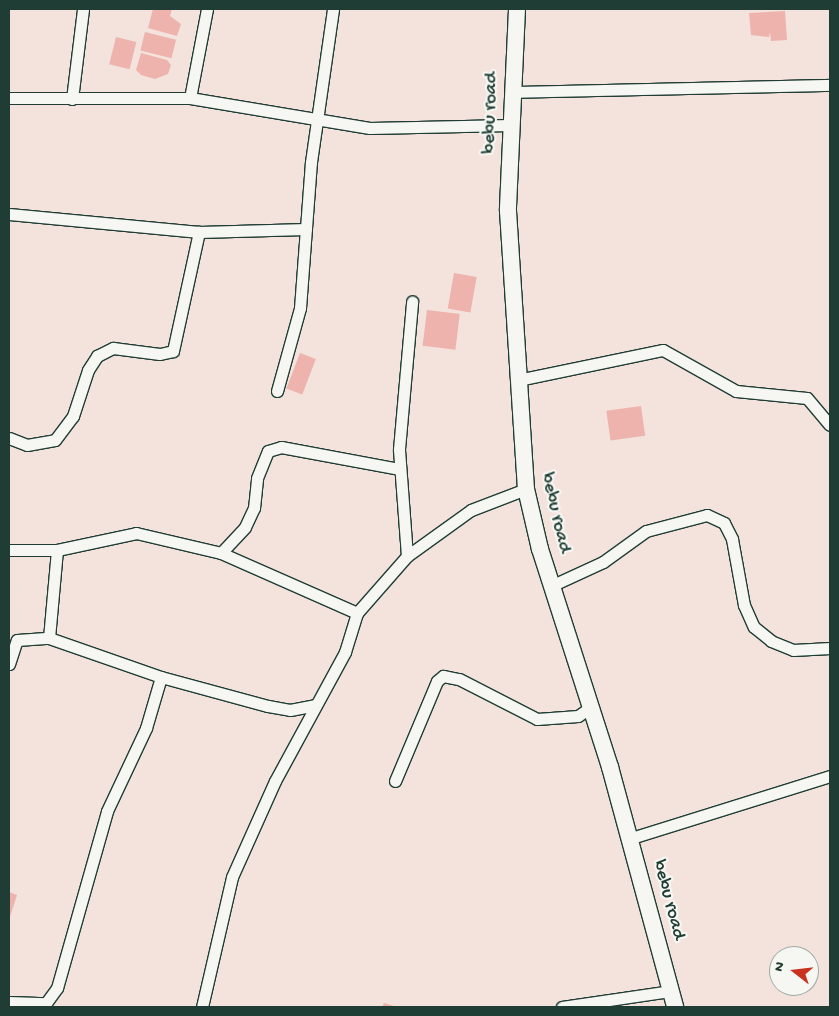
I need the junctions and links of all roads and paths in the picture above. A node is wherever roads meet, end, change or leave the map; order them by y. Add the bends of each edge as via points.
1 (83, 9) edge
2 (206, 9) edge
3 (333, 9) edge
4 (517, 9) edge
5 (830, 85) edge
6 (511, 92) junction
7 (9, 98) edge
8 (190, 98) junction
9 (72, 99) junction
10 (319, 121) junction
11 (510, 125) junction
12 (9, 214) edge
13 (306, 229) junction
14 (198, 232) junction
15 (412, 302) dead end
16 (518, 380) junction
17 (277, 391) dead end
18 (830, 425) edge
19 (9, 438) edge
20 (400, 468) junction
21 (526, 489) junction
22 (9, 550) edge
23 (57, 550) junction
24 (221, 553) junction
25 (407, 556) junction
26 (553, 585) junction
27 (357, 613) junction
28 (49, 638) junction
29 (13, 640) edge
30 (830, 648) edge
31 (9, 664) edge
32 (162, 677) junction
33 (314, 705) junction
34 (591, 707) junction
35 (830, 776) edge
36 (395, 781) dead end
37 (631, 838) junction
38 (673, 999) edge
39 (9, 1002) edge
40 (52, 1003) edge
41 (202, 1007) edge
42 (562, 1007) edge

1 - 9 street
2 - 8 street
3 - 10 street
4 - 6 street, bebu road
5 - 6 street
6 - 11 street, bebu road
7 - 9 street
8 - 9 street
8 - 10 street
10 - 11 street via 370,128
10 - 13 street
11 - 16 street, bebu road via 508,211
12 - 14 street
13 - 14 street
13 - 17 street via 300,308
14 - 19 street via 173,351 160,354 113,348 97,356 88,370 73,416 55,440 27,446
15 - 20 street
16 - 18 street via 663,350 736,391 807,398
16 - 21 street, bebu road
20 - 24 street via 281,447 268,451 257,478 254,508 245,527
20 - 25 street
21 - 25 street via 471,510
21 - 26 street, bebu road
22 - 23 street
23 - 24 street via 136,533
23 - 28 street
24 - 27 street
25 - 27 street
26 - 30 street via 603,562 646,531 707,515 724,523 732,539 744,605 754,627 771,641 793,650
26 - 34 street, bebu road
27 - 33 street via 345,652
28 - 29 street
28 - 32 street
29 - 31 street
32 - 33 street via 268,706 290,710
32 - 40 street via 146,728 107,810
33 - 41 street via 232,877
34 - 36 street via 578,716 537,719 459,679 443,676 437,681
34 - 37 street, bebu road
35 - 37 street
37 - 38 street, bebu road
38 - 42 street
39 - 40 street

